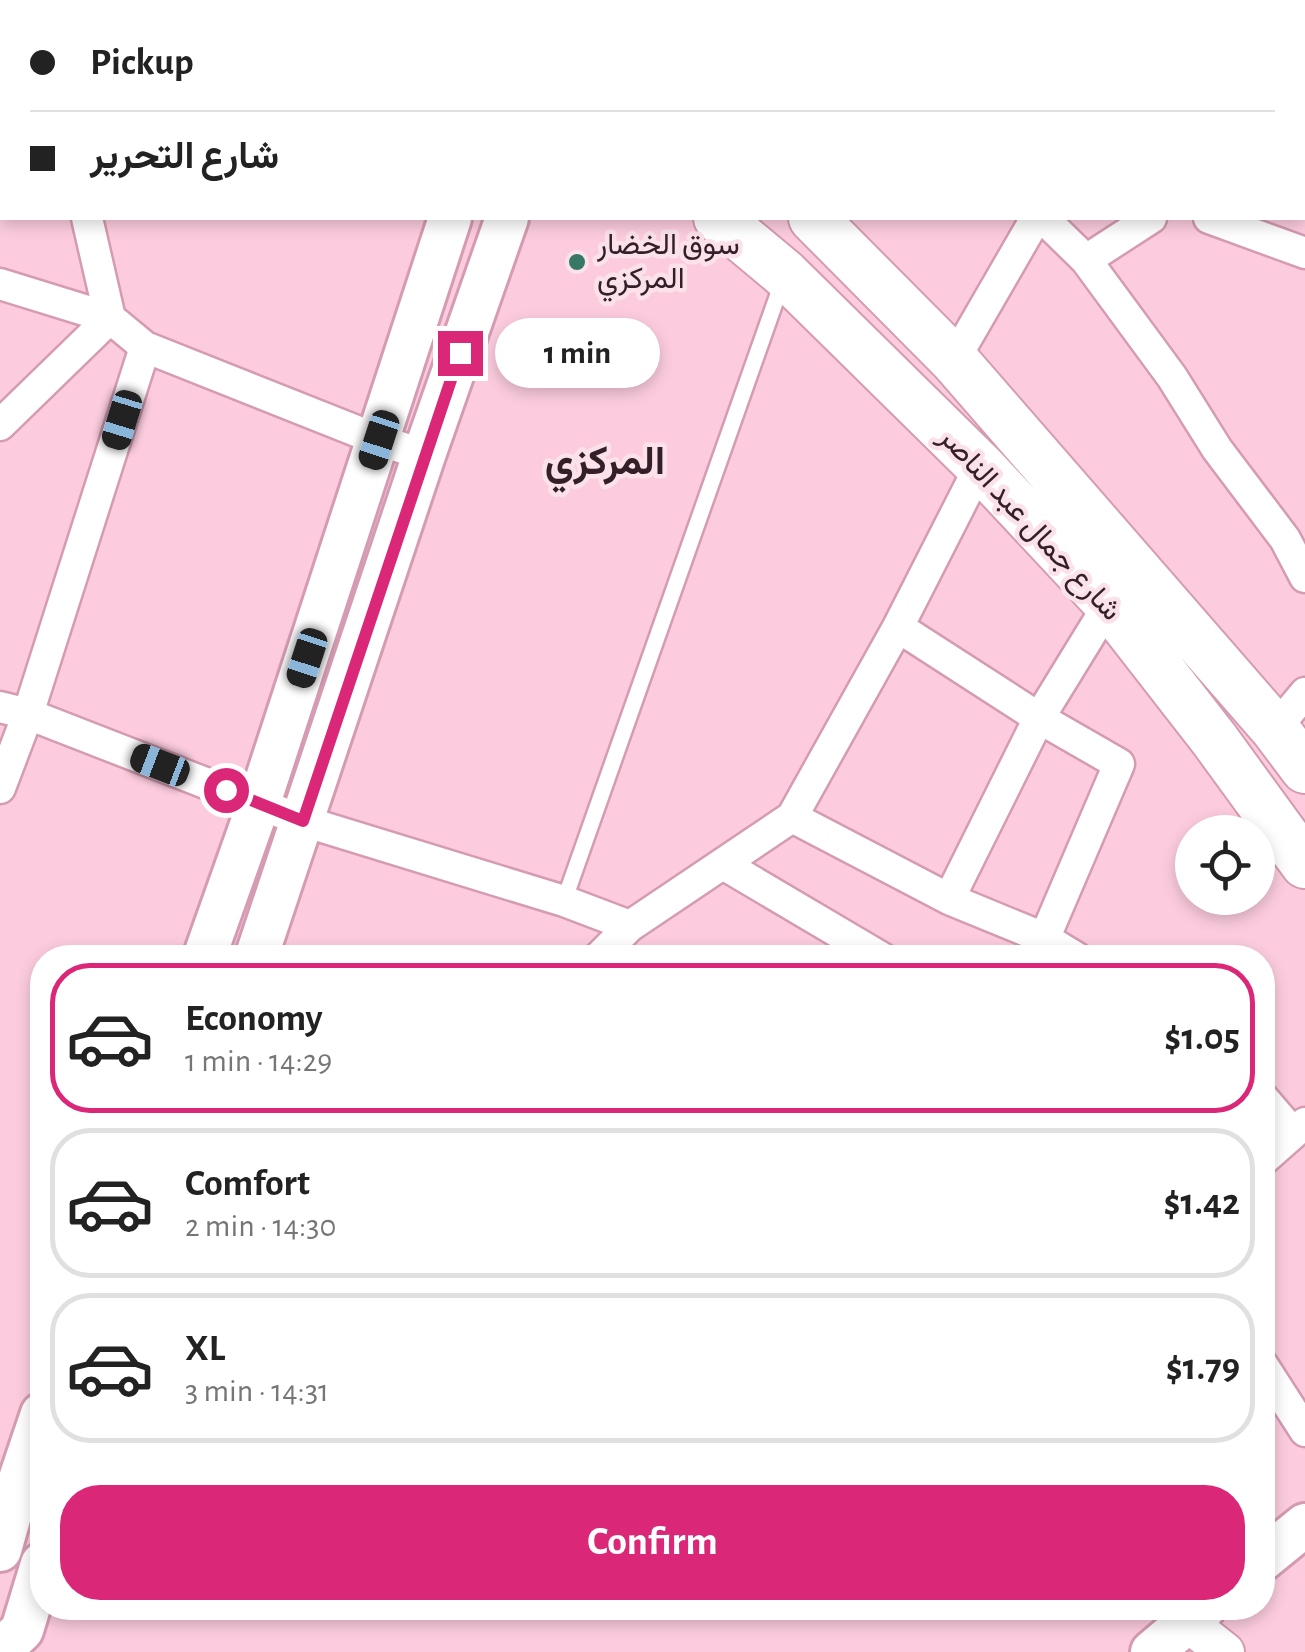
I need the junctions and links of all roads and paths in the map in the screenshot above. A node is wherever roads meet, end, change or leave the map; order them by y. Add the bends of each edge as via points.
1 (87, 220) edge
2 (449, 220) edge
3 (506, 220) edge
4 (720, 220) edge
5 (816, 220) edge
6 (1038, 220) edge
7 (1041, 220) edge
8 (1148, 220) edge
9 (1215, 220) edge
10 (1305, 252) edge
11 (1086, 260) junction
12 (785, 274) junction
13 (0, 284) edge
14 (110, 318) junction
15 (145, 347) junction
16 (954, 360) junction
17 (0, 425) edge
18 (379, 440) junction
19 (424, 455) junction
20 (980, 466) junction
21 (1305, 577) edge
22 (1108, 604) junction
23 (898, 627) junction
24 (1305, 693) edge
25 (14, 710) edge
26 (1039, 718) junction
27 (1275, 729) junction
28 (1305, 769) edge
29 (0, 788) edge
30 (259, 803) junction
31 (792, 818) junction
32 (303, 821) junction
33 (723, 864) junction
34 (1305, 864) edge
35 (948, 899) junction
36 (564, 901) junction
37 (630, 926) junction
38 (209, 945) edge
39 (260, 945) edge
40 (611, 945) edge
41 (860, 945) edge
42 (1034, 945) edge
43 (1041, 945) edge
44 (1275, 1109) edge
45 (1299, 1128) edge
46 (1275, 1149) edge
47 (1275, 1384) edge
48 (1305, 1431) edge
49 (30, 1483) edge
50 (1305, 1525) edge
51 (1275, 1549) edge
52 (0, 1550) edge
53 (30, 1604) edge
54 (1190, 1620) edge
55 (1200, 1620) edge
56 (0, 1651) edge
57 (1152, 1652) edge
58 (1225, 1652) edge

1 - 14 street
2 - 18 main road
3 - 19 main road
4 - 12 main road, شارع جمال عبد الناصر
5 - 16 main road, شارع جمال عبد الناصر
6 - 16 street
7 - 11 street
8 - 11 street
9 - 10 street
11 - 21 street via 1216,450 1286,538
12 - 20 main road, شارع جمال عبد الناصر
12 - 36 lane
13 - 14 street
14 - 15 street
14 - 17 street
15 - 18 street
15 - 25 street
16 - 27 main road, شارع جمال عبد الناصر
18 - 19 street
18 - 30 main road
19 - 32 main road
20 - 22 main road, شارع جمال عبد الناصر
20 - 23 street
22 - 26 street
22 - 34 main road, شارع جمال عبد الناصر
23 - 26 street
23 - 31 street
24 - 27 street
25 - 29 street
25 - 30 street
26 - 35 street
26 - 43 street via 1119,764
27 - 28 main road, شارع جمال عبد الناصر
30 - 32 street
30 - 38 main road
31 - 33 street
31 - 35 street
32 - 36 street
32 - 39 main road
33 - 37 street
33 - 41 street
35 - 42 street
36 - 37 street
37 - 40 street
44 - 45 street
45 - 46 street
47 - 48 street
49 - 52 main road
50 - 51 main road
53 - 56 main road via 22,1630
54 - 57 main road
55 - 58 street

